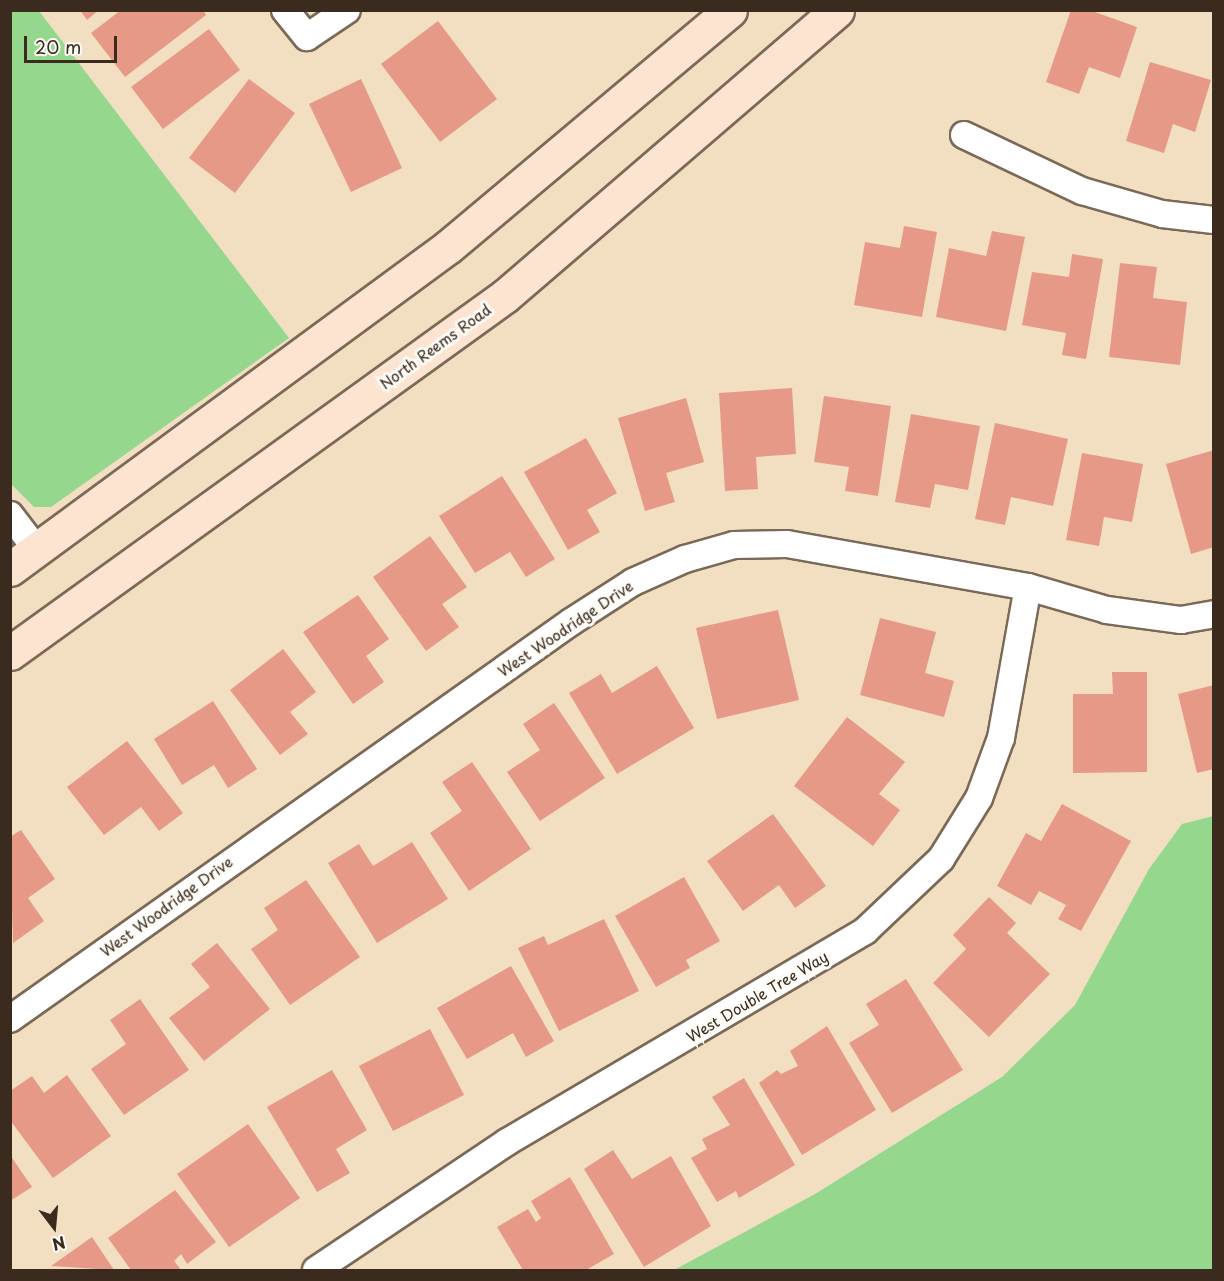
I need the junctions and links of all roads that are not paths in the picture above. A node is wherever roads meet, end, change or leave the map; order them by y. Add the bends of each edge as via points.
1 (285, 10) edge
2 (347, 10) edge
3 (730, 10) edge
4 (837, 10) edge
5 (964, 135) dead end
6 (1214, 220) edge
7 (10, 515) edge
8 (37, 550) junction
9 (10, 569) edge
10 (1028, 586) junction
11 (1214, 614) edge
12 (10, 653) edge
13 (10, 1019) edge
14 (316, 1270) edge

1 - 2 street via 307,37
3 - 8 main road via 448,248
4 - 12 main road, North Reems Road via 505,296
5 - 6 street via 1082,191 1162,214
7 - 8 street
8 - 9 main road
10 - 11 street, West Woodridge Drive via 1107,610 1181,620
10 - 13 street, West Woodridge Drive via 787,544 734,545 686,559 633,582 571,622
10 - 14 street, West Double Tree Way via 1001,738 979,798 941,859 865,931 507,1142

